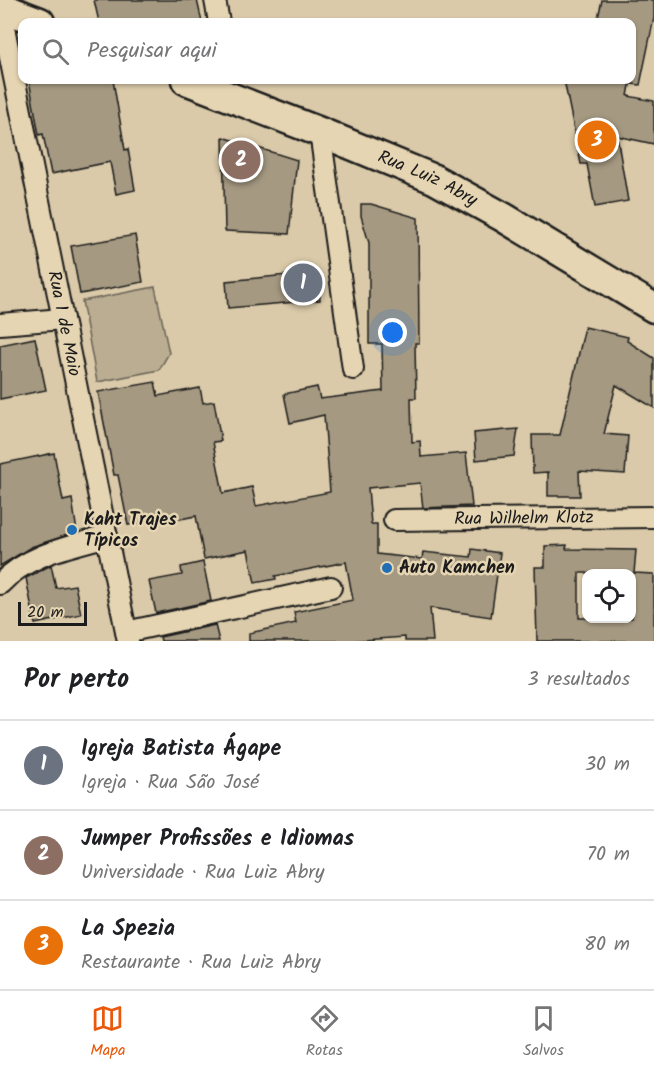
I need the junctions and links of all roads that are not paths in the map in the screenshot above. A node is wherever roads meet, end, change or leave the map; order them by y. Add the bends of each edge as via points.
1 (214, 0) edge
2 (0, 7) edge
3 (29, 18) edge
4 (218, 18) edge
5 (207, 84) edge
6 (233, 89) edge
7 (320, 132) junction
8 (654, 308) edge
9 (63, 319) junction
10 (0, 324) edge
11 (353, 369) dead end
12 (654, 517) edge
13 (394, 520) dead end
14 (107, 536) junction
15 (0, 584) edge
16 (331, 587) dead end
17 (127, 636) edge

1 - 4 street
2 - 3 main road
2 - 9 street, Rua 1 de Maio
5 - 6 main road, Rua Luiz Abry
6 - 7 main road, Rua Luiz Abry
7 - 8 main road, Rua Luiz Abry via 434,179
7 - 11 street
9 - 10 street
9 - 14 street, Rua 1 de Maio
12 - 13 street, Rua Wilhelm Klotz
14 - 15 street via 28,562
14 - 17 street, Rua 1 de Maio
16 - 17 street

